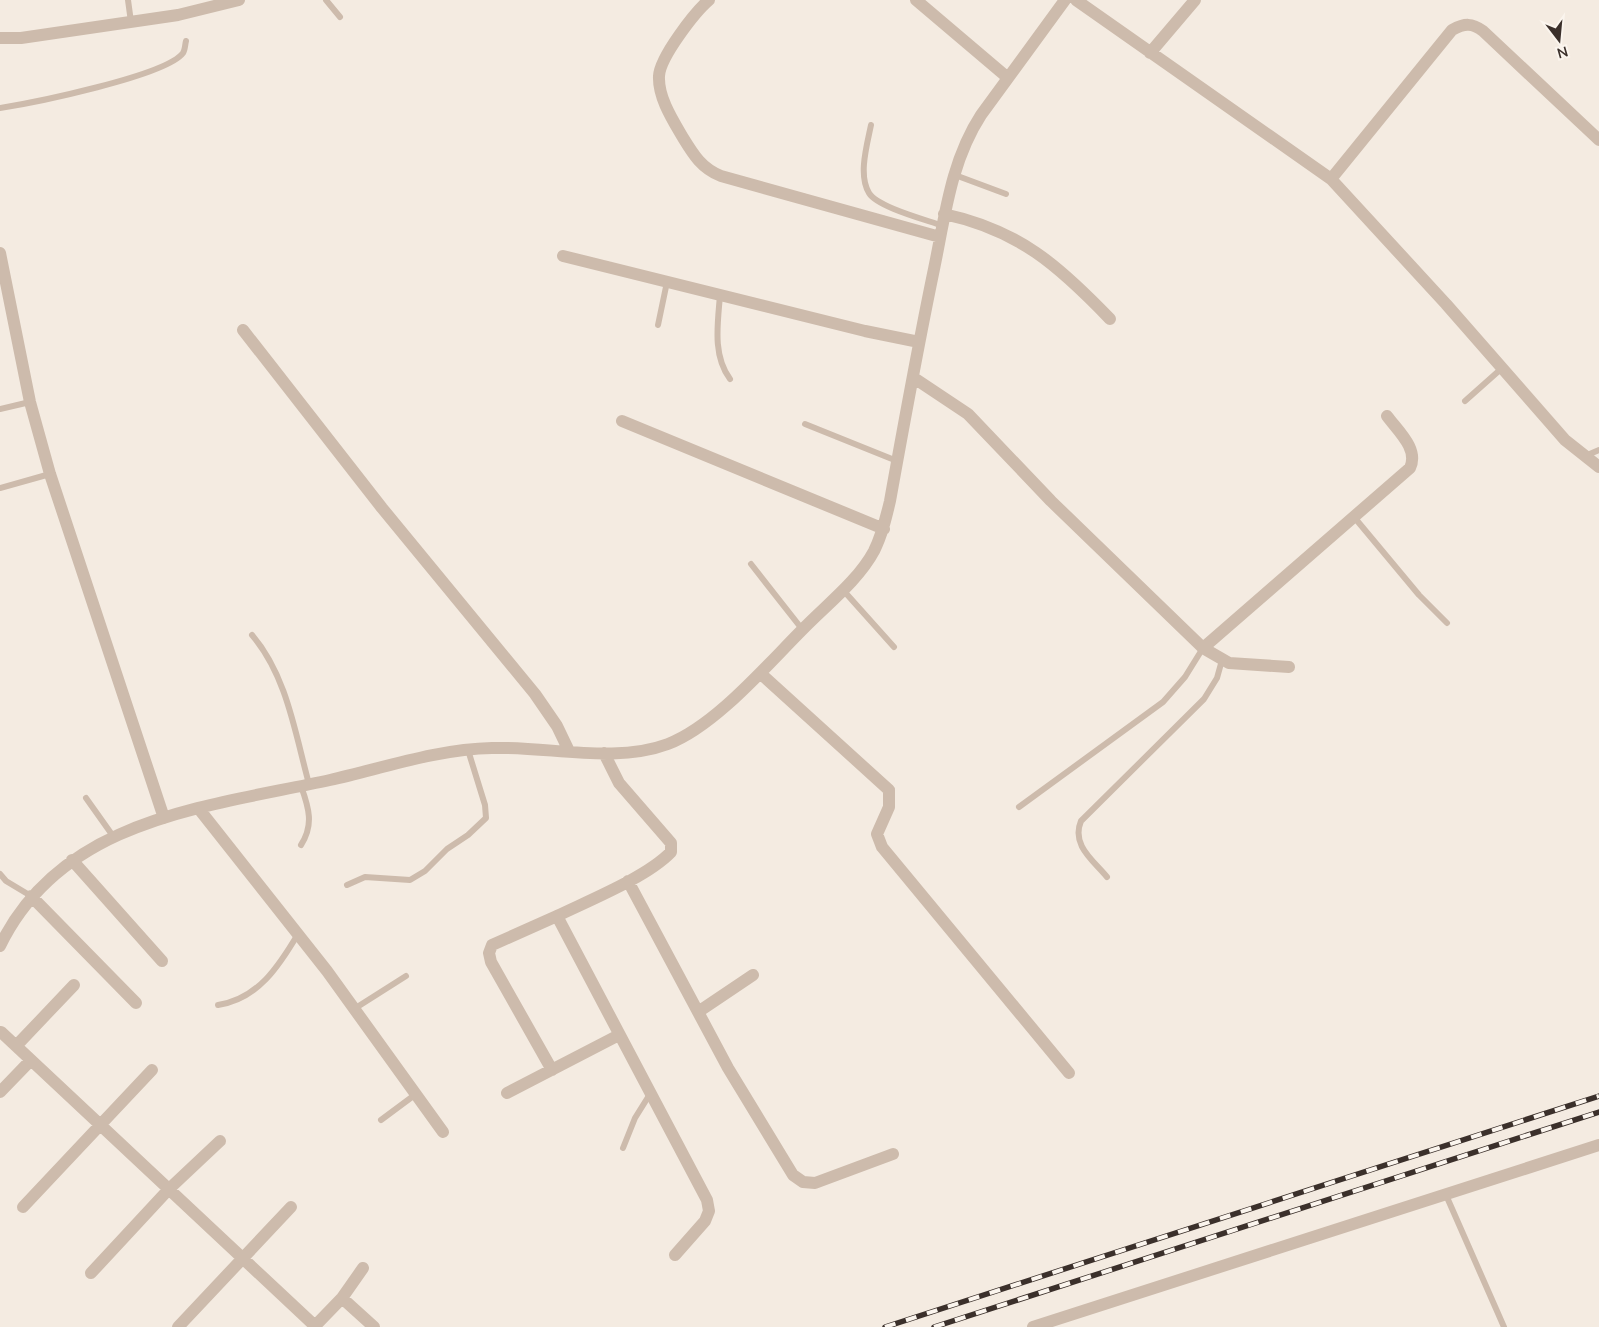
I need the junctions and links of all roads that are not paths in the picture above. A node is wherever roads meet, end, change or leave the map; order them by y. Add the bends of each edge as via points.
1 (128, 0) edge
2 (239, 0) edge
3 (326, 0) edge
4 (709, 0) edge
5 (916, 0) edge
6 (1065, 0) edge
7 (1076, 0) edge
8 (1195, 0) edge
9 (340, 17) dead end
10 (131, 22) junction
11 (0, 38) edge
12 (186, 42) dead end
13 (1150, 53) junction
14 (1008, 78) junction
15 (0, 108) edge
16 (871, 125) dead end
17 (1599, 140) edge
18 (955, 175) junction
19 (1331, 179) junction
20 (1006, 194) dead end
21 (942, 225) junction
22 (0, 253) edge
23 (563, 256) dead end
24 (668, 282) junction
25 (720, 295) junction
26 (4, 297) edge
27 (1110, 319) dead end
28 (658, 326) dead end
29 (243, 330) dead end
30 (919, 342) junction
31 (1501, 369) junction
32 (730, 378) dead end
33 (914, 378) junction
34 (1465, 401) dead end
35 (30, 402) junction
36 (0, 410) edge
37 (1387, 416) dead end
38 (622, 422) dead end
39 (805, 424) dead end
40 (1599, 450) edge
41 (1585, 456) junction
42 (897, 462) junction
43 (1599, 467) edge
44 (50, 474) junction
45 (0, 488) edge
46 (1353, 517) junction
47 (884, 529) junction
48 (752, 564) dead end
49 (842, 589) junction
50 (1447, 623) dead end
51 (802, 629) junction
52 (252, 634) dead end
53 (894, 648) dead end
54 (1203, 648) junction
55 (1222, 660) junction
56 (1289, 666) dead end
57 (760, 673) junction
58 (468, 750) junction
59 (569, 751) junction
60 (604, 753) junction
61 (305, 785) junction
62 (86, 798) dead end
63 (1019, 807) dead end
64 (199, 809) junction
65 (164, 818) junction
66 (113, 836) junction
67 (301, 845) dead end
68 (72, 860) junction
69 (0, 874) edge
70 (1107, 877) dead end
71 (628, 881) junction
72 (347, 885) dead end
73 (31, 896) junction
74 (557, 916) junction
75 (298, 934) junction
76 (2, 939) edge
77 (162, 961) dead end
78 (753, 975) dead end
79 (406, 976) dead end
80 (74, 985) dead end
81 (136, 1003) dead end
82 (218, 1005) dead end
83 (354, 1009) junction
84 (698, 1012) junction
85 (1, 1032) dead end
86 (619, 1035) junction
87 (16, 1046) junction
88 (31, 1060) junction
89 (152, 1070) dead end
90 (552, 1070) junction
91 (1069, 1073) dead end
92 (0, 1092) edge
93 (507, 1093) dead end
94 (416, 1094) junction
95 (650, 1094) junction
96 (381, 1120) dead end
97 (101, 1125) junction
98 (443, 1132) dead end
99 (220, 1140) dead end
100 (1599, 1145) edge
101 (623, 1148) dead end
102 (893, 1154) dead end
103 (169, 1189) junction
104 (1446, 1195) junction
105 (23, 1207) dead end
106 (291, 1207) dead end
107 (675, 1256) dead end
108 (242, 1258) junction
109 (363, 1268) dead end
110 (91, 1273) dead end
111 (342, 1298) junction
112 (315, 1326) edge
113 (178, 1327) edge
114 (374, 1327) edge
115 (1033, 1327) edge
116 (1504, 1327) edge

1 - 10 lane
2 - 10 street via 204,10
3 - 9 lane
4 - 21 street via 686,25 659,75 670,116 702,166 721,176
5 - 14 street
6 - 14 street
7 - 13 street
8 - 13 street
10 - 11 street via 22,38
12 - 15 lane via 183,52 154,70 43,102
13 - 19 street
14 - 18 street via 970,132
16 - 21 lane via 865,160 870,194 880,202
17 - 19 street via 1484,31 1474,24 1462,25 1452,30
18 - 20 lane
18 - 21 street
19 - 31 street
21 - 27 street via 996,228 1047,260
21 - 30 street
22 - 26 street
23 - 24 street
24 - 25 street
24 - 28 lane
25 - 30 street
25 - 32 lane via 718,350 724,371
26 - 35 street
29 - 59 street via 382,508 535,694 558,726
30 - 33 street
31 - 34 lane
31 - 41 street via 1564,440
33 - 42 street
33 - 54 street via 968,414
35 - 36 lane
35 - 44 street
37 - 46 street via 1410,447 1414,460 1410,468
38 - 47 street
39 - 42 lane
40 - 41 lane
41 - 43 street
42 - 47 street
44 - 45 lane
44 - 65 street
46 - 50 lane
46 - 54 street
47 - 49 street via 872,554
48 - 51 lane
49 - 51 street
49 - 53 lane
51 - 57 street
52 - 61 lane via 276,670
54 - 55 street
54 - 63 lane via 1185,677 1163,702
55 - 56 street via 1240,665
55 - 70 lane via 1217,678 1204,699 1081,822 1077,830 1079,843
57 - 60 street via 692,732 667,744
57 - 91 street via 889,790 889,807 877,834 882,847
58 - 59 street
58 - 61 street
58 - 72 lane via 485,804 486,818 447,848 425,872 410,880 365,877
59 - 60 street
60 - 71 street via 619,782 671,843 671,852 664,859
61 - 64 street
61 - 67 lane via 310,820 309,833
62 - 66 lane
64 - 65 street
64 - 75 street
65 - 66 street
66 - 68 street
68 - 73 street
68 - 77 street
69 - 73 lane
71 - 74 street
71 - 84 street
73 - 76 street
73 - 81 street
74 - 86 street
74 - 90 street via 492,945 489,953 491,962
75 - 82 lane via 276,970 245,997
75 - 83 street
78 - 84 street
79 - 83 lane
80 - 87 street
83 - 94 street
84 - 102 street via 793,1175 803,1182 815,1183
85 - 87 street
86 - 90 street
86 - 95 street
87 - 88 street
88 - 92 street
88 - 97 street
89 - 97 street
90 - 93 street
94 - 96 lane
94 - 98 street
95 - 101 lane via 635,1118
95 - 107 street via 707,1200 709,1211 705,1221
97 - 103 street
97 - 105 street
99 - 103 street
100 - 104 street
103 - 108 street
103 - 110 street
104 - 115 street
104 - 116 lane
106 - 108 street
108 - 112 street
108 - 113 street
109 - 111 street
111 - 112 street
111 - 114 street

